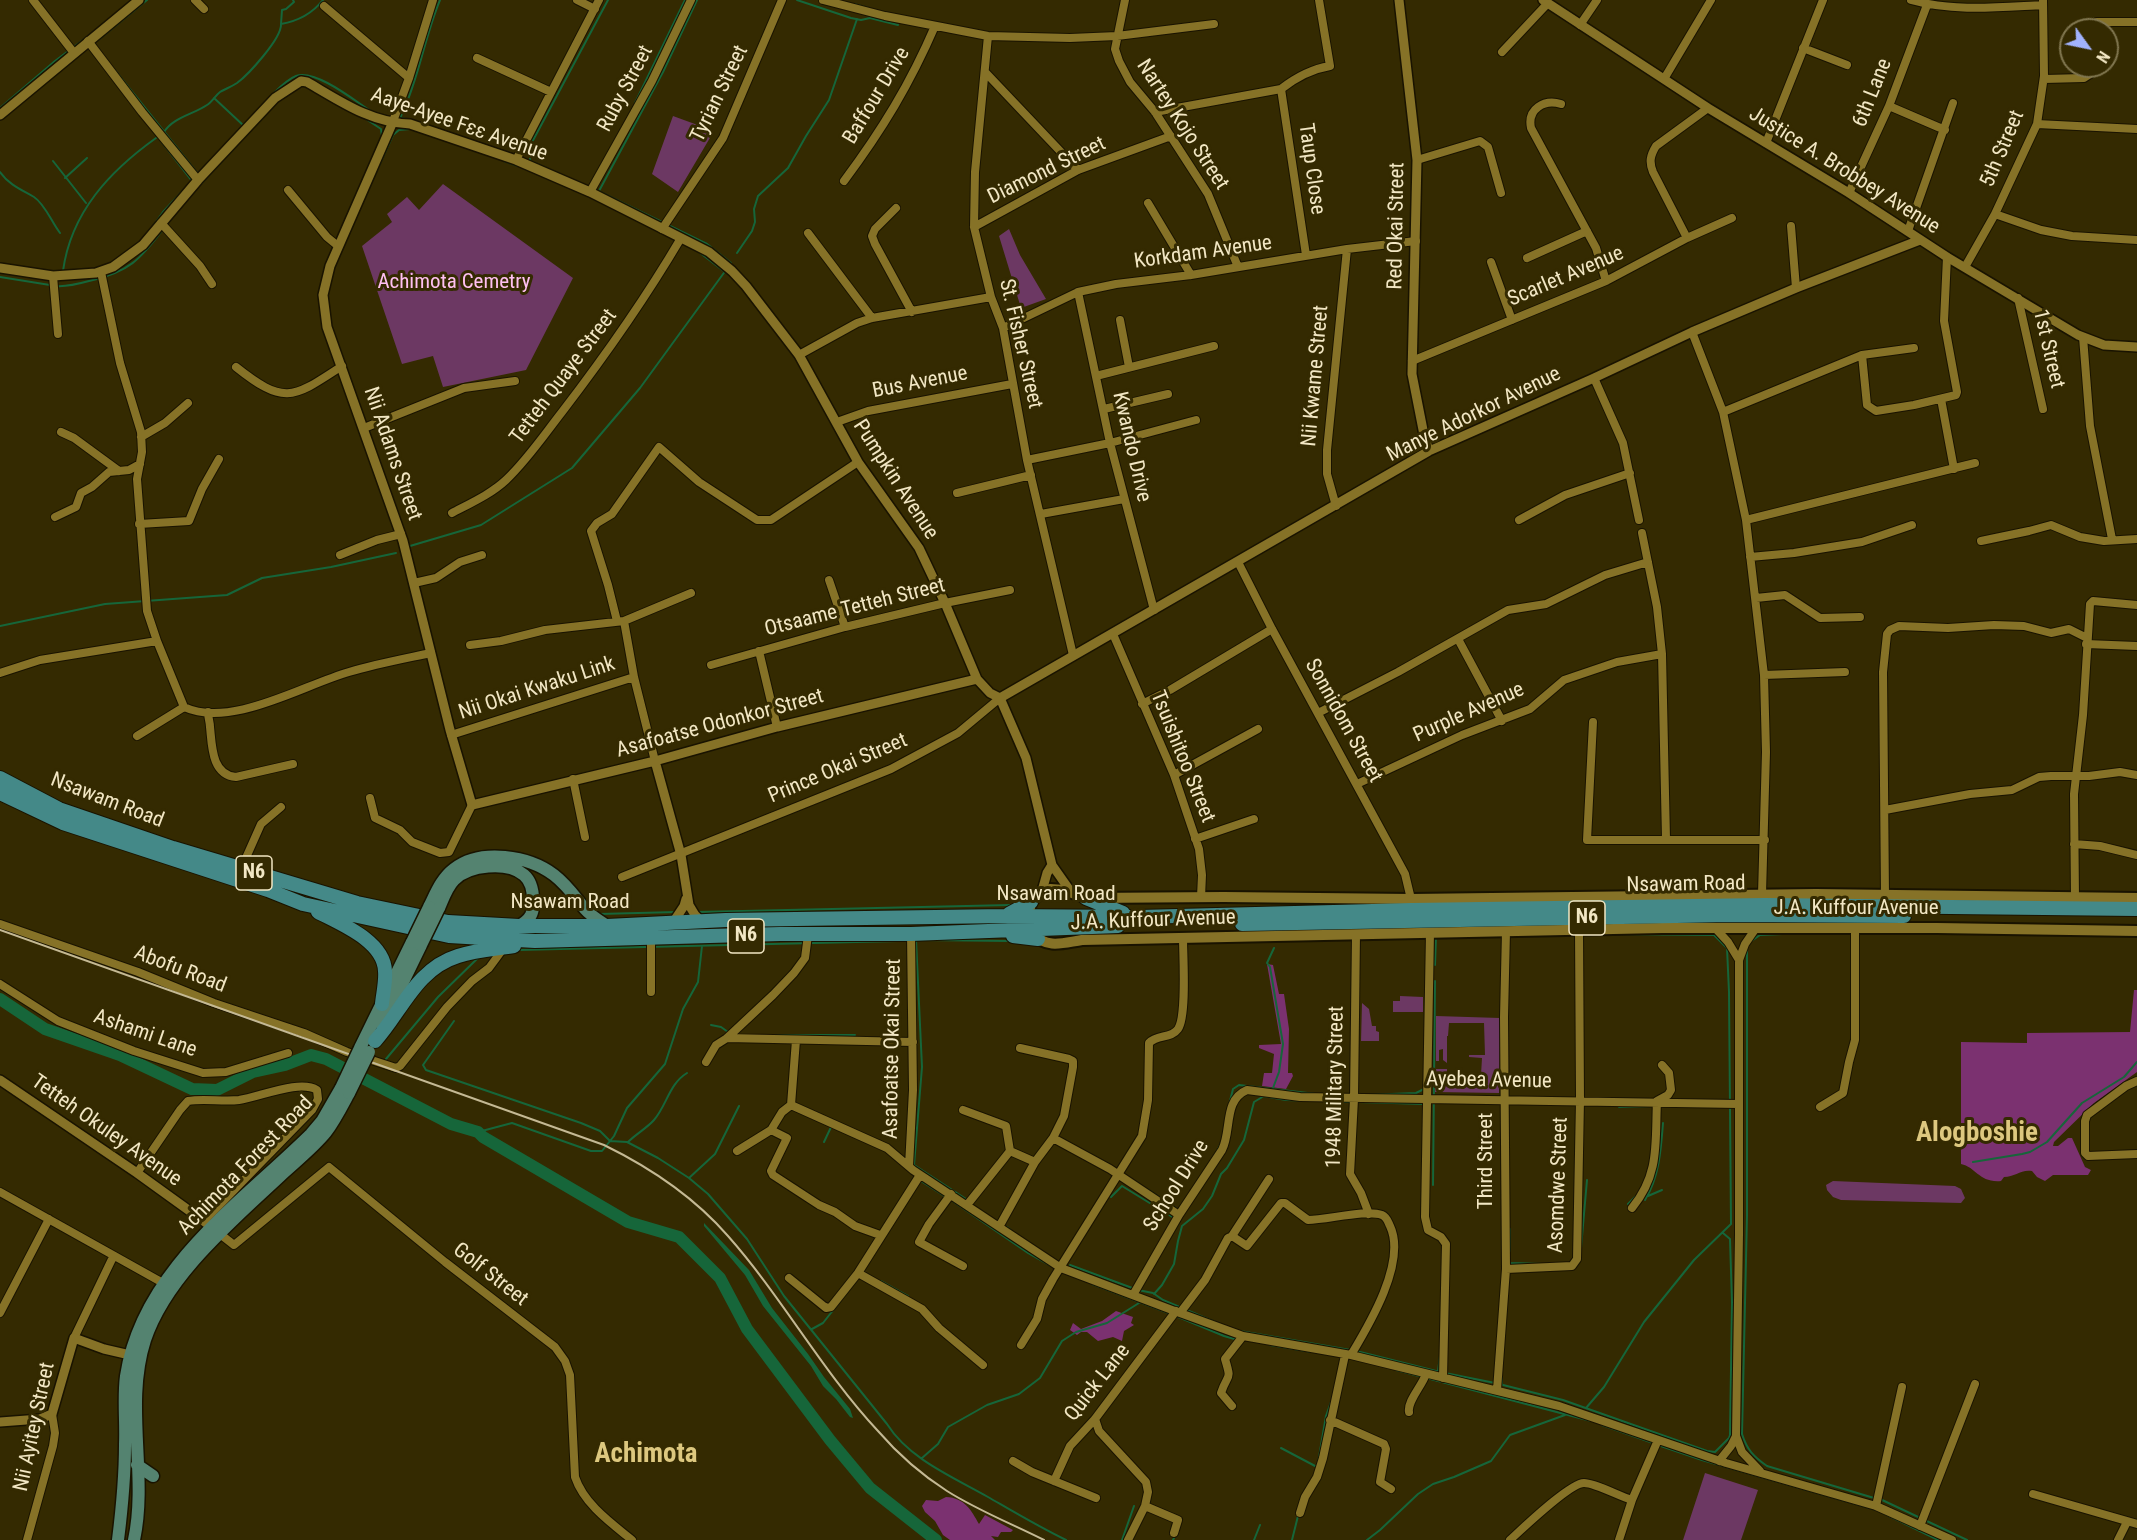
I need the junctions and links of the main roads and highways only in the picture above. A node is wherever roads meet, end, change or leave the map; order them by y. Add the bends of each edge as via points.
1 (0, 778) edge
2 (0, 793) edge
3 (1086, 898) junction
4 (2137, 898) edge
5 (1031, 902) junction
6 (303, 904) junction
7 (434, 908) junction
8 (2137, 909) edge
9 (1005, 916) junction
10 (1139, 917) junction
11 (2137, 918) edge
12 (1028, 922) junction
13 (519, 926) junction
14 (607, 926) junction
15 (957, 931) junction
16 (2137, 931) edge
17 (1038, 939) junction
18 (535, 941) junction
19 (417, 944) junction
20 (382, 1004) junction
21 (368, 1047) junction
22 (212, 1227) junction
23 (137, 1465) junction
24 (153, 1476) dead end
25 (118, 1540) edge
26 (134, 1540) edge

1 - 13 highway, Nsawam Road / N6 via 69,813 241,869 392,912 448,922
2 - 6 highway, Nsawam Road / N6 via 73,827
3 - 4 main road, J.A. Kuffour Avenue via 1762,894
3 - 5 main road, J.A. Kuffour Avenue via 1057,889 1042,891
3 - 10 highway
5 - 9 highway
5 - 12 main road
6 - 18 highway, Nsawam Road / N6 via 449,936
6 - 20 highway via 366,938 379,954 385,971
7 - 13 main road, Achimota Forest Road via 450,885 467,870 513,869 528,879 533,893 533,912
7 - 14 main road, Achimota Forest Road via 443,879 461,864 483,857 507,858 536,865 554,875 587,911
7 - 19 main road, Achimota Forest Road, bridge
8 - 10 highway, Nsawam Road / N6 via 1765,905
9 - 12 highway, Nsawam Road / N6
9 - 14 highway, Nsawam Road / N6 via 674,921
10 - 12 highway, Nsawam Road / N6
11 - 12 highway, Nsawam Road / N6 via 1730,915
12 - 15 highway, Nsawam Road / N6
12 - 17 main road
13 - 14 highway, Nsawam Road / N6
15 - 17 highway
15 - 18 highway, Nsawam Road / N6
16 - 17 main road, J.A. Kuffour Avenue via 1716,928 1082,940 1058,945
18 - 21 highway via 460,955 431,971
19 - 20 main road, Achimota Forest Road
19 - 21 main road, Achimota Forest Road
20 - 21 main road, Achimota Forest Road
21 - 22 main road, Achimota Forest Road, bridge via 345,1091 311,1134
22 - 23 main road, Achimota Forest Road via 145,1339 138,1374
22 - 25 main road, Achimota Forest Road via 163,1283 144,1315 130,1355
23 - 24 main road
23 - 26 main road, Achimota Forest Road

